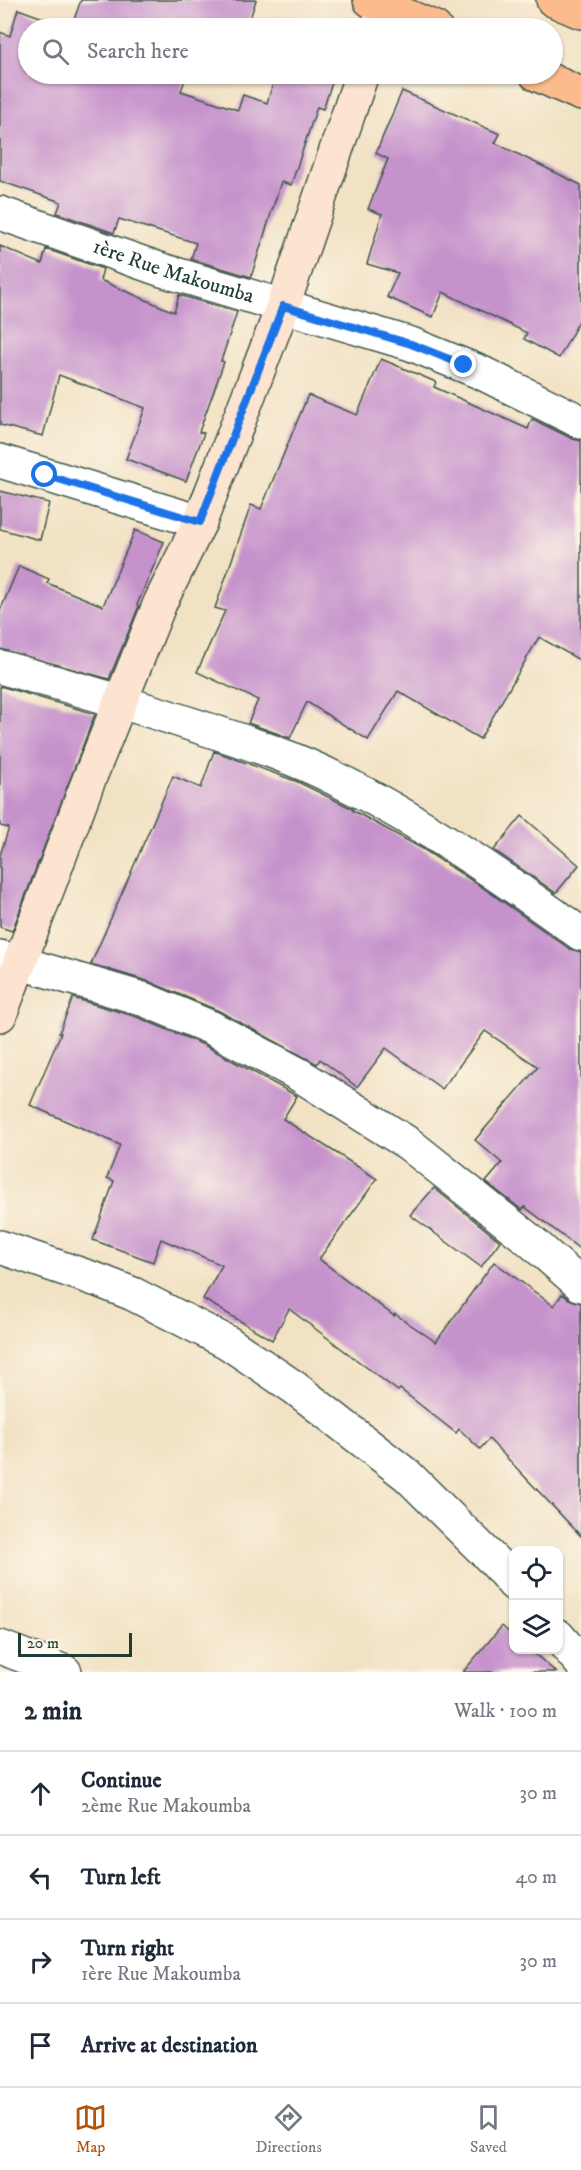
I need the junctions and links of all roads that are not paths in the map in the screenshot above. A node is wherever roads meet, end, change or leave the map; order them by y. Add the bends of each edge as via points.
1 (552, 0) edge
2 (379, 9) edge
3 (581, 12) edge
4 (406, 18) edge
5 (359, 84) edge
6 (558, 84) edge
7 (581, 94) edge
8 (0, 213) edge
9 (283, 306) junction
10 (581, 422) edge
11 (0, 461) edge
12 (200, 522) junction
13 (0, 666) edge
14 (121, 700) junction
15 (581, 934) edge
16 (9, 960) edge
17 (0, 1015) edge
18 (0, 1247) edge
19 (581, 1285) edge
20 (509, 1579) edge
21 (563, 1642) edge
22 (0, 1647) edge
23 (581, 1663) edge
24 (65, 1672) edge

1 - 3 main road
2 - 4 main road
5 - 9 street
6 - 7 main road
8 - 9 street, 1ère Rue Makoumba via 126,258
9 - 10 street, 1ère Rue Makoumba via 411,344 482,373
9 - 12 street
11 - 12 street
12 - 14 street via 160,603
13 - 14 street
14 - 15 street via 336,778 500,875
14 - 16 street
16 - 17 street
16 - 19 street via 143,999 212,1028 298,1074 408,1144
18 - 20 street via 133,1294 227,1342 295,1388 408,1476
21 - 23 street
22 - 24 street

